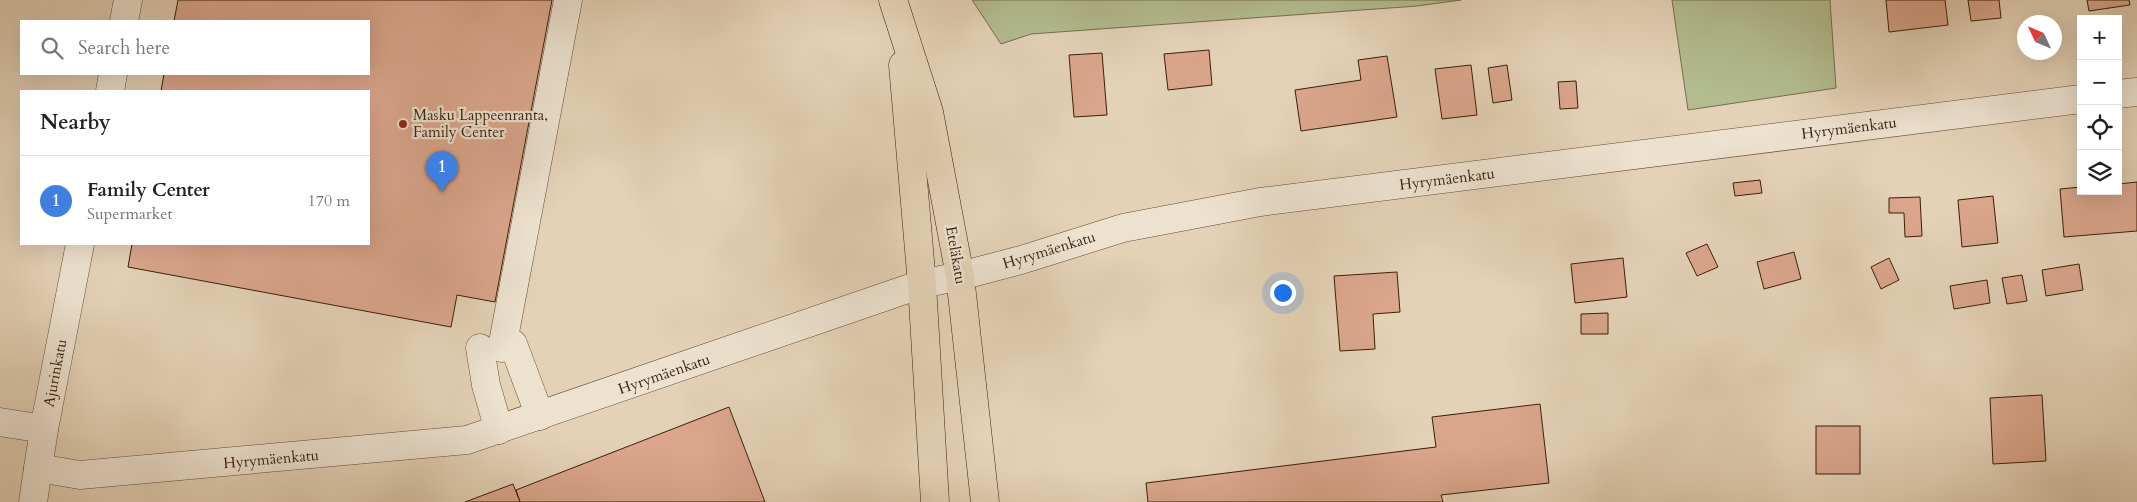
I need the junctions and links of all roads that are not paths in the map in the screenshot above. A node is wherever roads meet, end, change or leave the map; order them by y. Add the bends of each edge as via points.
1 (128, 0) edge
2 (568, 0) edge
3 (896, 7) edge
4 (124, 20) edge
5 (113, 75) edge
6 (110, 90) edge
7 (2137, 92) edge
8 (2122, 94) edge
9 (2077, 100) edge
10 (80, 245) edge
11 (960, 276) junction
12 (922, 284) junction
13 (499, 346) junction
14 (540, 416) junction
15 (0, 422) edge
16 (44, 430) junction
17 (499, 430) junction
18 (38, 468) junction
19 (33, 502) edge
20 (935, 502) edge
21 (984, 502) edge

1 - 4 street
2 - 13 street
3 - 11 main road, Eteläkatu via 929,112
3 - 12 main road, Eteläkatu
5 - 6 street
7 - 8 street
9 - 11 street, Hyrymäenkatu via 1260,202 1123,228
10 - 16 street, Ajurinkatu
11 - 12 street, Hyrymäenkatu
11 - 21 main road, Eteläkatu
12 - 14 street, Hyrymäenkatu
12 - 20 main road, Eteläkatu
13 - 14 street
13 - 17 street via 486,385
14 - 17 street, Hyrymäenkatu
15 - 16 street
16 - 18 street, Ajurinkatu
17 - 18 street, Hyrymäenkatu via 467,440 80,475
18 - 19 street, Ajurinkatu

